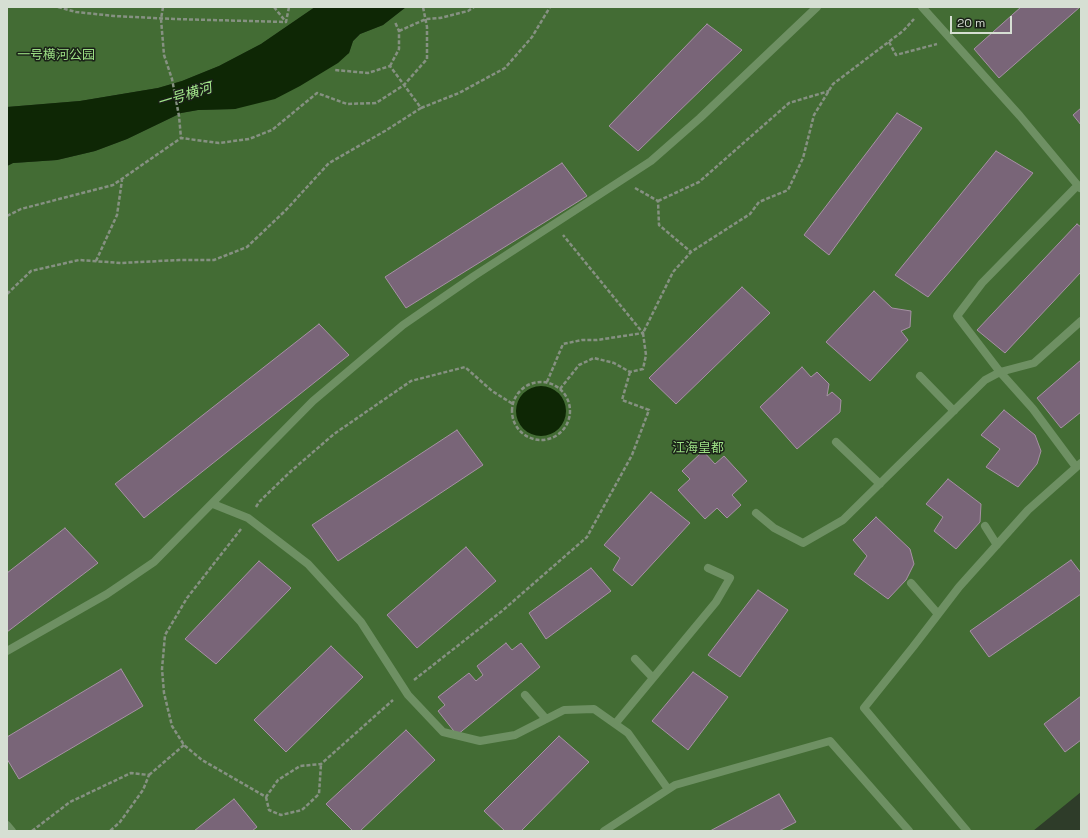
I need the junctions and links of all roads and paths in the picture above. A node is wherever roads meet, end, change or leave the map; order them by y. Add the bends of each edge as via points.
1 (58, 7) edge
2 (163, 7) edge
3 (274, 7) edge
4 (289, 7) edge
5 (423, 7) edge
6 (474, 7) edge
7 (550, 7) edge
8 (817, 7) edge
9 (922, 8) edge
10 (161, 19) junction
11 (426, 19) junction
12 (286, 22) junction
13 (395, 22) dead end
14 (399, 31) junction
15 (951, 40) junction
16 (889, 42) junction
17 (390, 66) junction
18 (335, 70) dead end
19 (404, 85) junction
20 (829, 91) junction
21 (421, 108) junction
22 (181, 138) junction
23 (122, 179) junction
24 (623, 180) junction
25 (1079, 187) edge
26 (658, 202) junction
27 (7, 216) edge
28 (554, 225) junction
29 (691, 252) junction
30 (96, 261) junction
31 (7, 294) edge
32 (1081, 321) edge
33 (643, 333) junction
34 (630, 372) junction
35 (1000, 372) junction
36 (920, 376) dead end
37 (547, 382) junction
38 (560, 389) junction
39 (513, 404) junction
40 (954, 411) junction
41 (836, 442) dead end
42 (1079, 465) edge
43 (880, 484) junction
44 (213, 504) junction
45 (756, 514) dead end
46 (248, 518) junction
47 (985, 526) dead end
48 (997, 545) junction
49 (708, 568) dead end
50 (911, 583) dead end
51 (938, 614) junction
52 (7, 651) edge
53 (635, 659) dead end
54 (653, 678) junction
55 (404, 688) junction
56 (525, 695) dead end
57 (546, 720) junction
58 (615, 724) junction
59 (184, 744) junction
60 (321, 764) junction
61 (149, 775) junction
62 (668, 789) junction
63 (266, 797) junction
64 (7, 825) edge
65 (12, 831) edge
66 (32, 831) edge
67 (110, 831) edge
68 (604, 831) edge
69 (909, 831) edge
70 (967, 831) edge

1 - 10 path via 76,12
2 - 10 path
3 - 12 path
4 - 12 path
5 - 11 path
6 - 11 path via 468,12
7 - 21 path via 532,37 505,68 459,93
8 - 24 lane via 700,118 651,161
9 - 15 lane
9 - 16 path via 903,31
10 - 12 path
10 - 22 path via 164,55 172,79
11 - 14 path
11 - 19 path via 426,59
13 - 14 path
14 - 17 path via 399,49
15 - 16 path via 896,55
15 - 25 lane via 1020,116
16 - 20 path via 834,84
17 - 18 path via 368,73
17 - 19 path
19 - 21 path
19 - 22 path via 376,103 347,104 317,93 272,130 249,139 219,143
20 - 26 path via 789,103 700,182
20 - 29 path via 814,115 803,158 788,190 759,202 750,214
21 - 30 path via 329,163 286,210 247,247 214,260 121,263
22 - 23 path
23 - 27 path via 113,185 21,209
23 - 30 path via 117,215
24 - 26 path
24 - 28 lane
25 - 35 lane via 982,283 957,316
26 - 29 path via 658,225
28 - 33 path
28 - 44 lane via 474,276 403,326 313,402
29 - 33 path via 672,272
30 - 31 path via 79,260 31,272
32 - 35 lane via 1034,363
33 - 34 path via 646,355 643,369
33 - 37 path via 563,344
34 - 38 path via 614,362 594,358 579,365
34 - 55 path via 622,400 649,410 632,454 587,538 502,612
35 - 40 lane via 985,380
35 - 42 lane
36 - 40 lane
37 - 38 path
37 - 39 path via 528,386 521,391
38 - 39 path via 568,400 570,417 555,437 539,440 524,434 515,423
39 - 46 path via 492,391 465,367 411,381 334,434 259,502
40 - 43 lane
41 - 43 lane
42 - 48 lane via 1028,510
43 - 45 lane via 843,520 803,543 774,528
44 - 46 lane
44 - 52 lane via 154,562 107,594
46 - 55 lane via 308,564 361,622
46 - 59 path via 187,598 165,635 162,669 164,693 172,726
47 - 48 lane
48 - 51 lane
49 - 54 lane via 730,578 716,602
50 - 51 lane
51 - 70 lane via 864,708
53 - 54 lane
54 - 58 lane
55 - 57 lane via 443,732 480,741 514,735
55 - 60 path via 388,706 350,736
56 - 57 lane
57 - 58 lane via 564,710 594,709
58 - 62 lane via 628,733
59 - 61 path
59 - 63 path via 202,760
60 - 63 path via 300,766 278,780
60 - 63 path via 319,794 302,810 281,815 269,810
61 - 66 path via 131,773 70,802
61 - 67 path via 143,790 120,822
62 - 68 lane
62 - 69 lane via 830,741
64 - 65 lane

